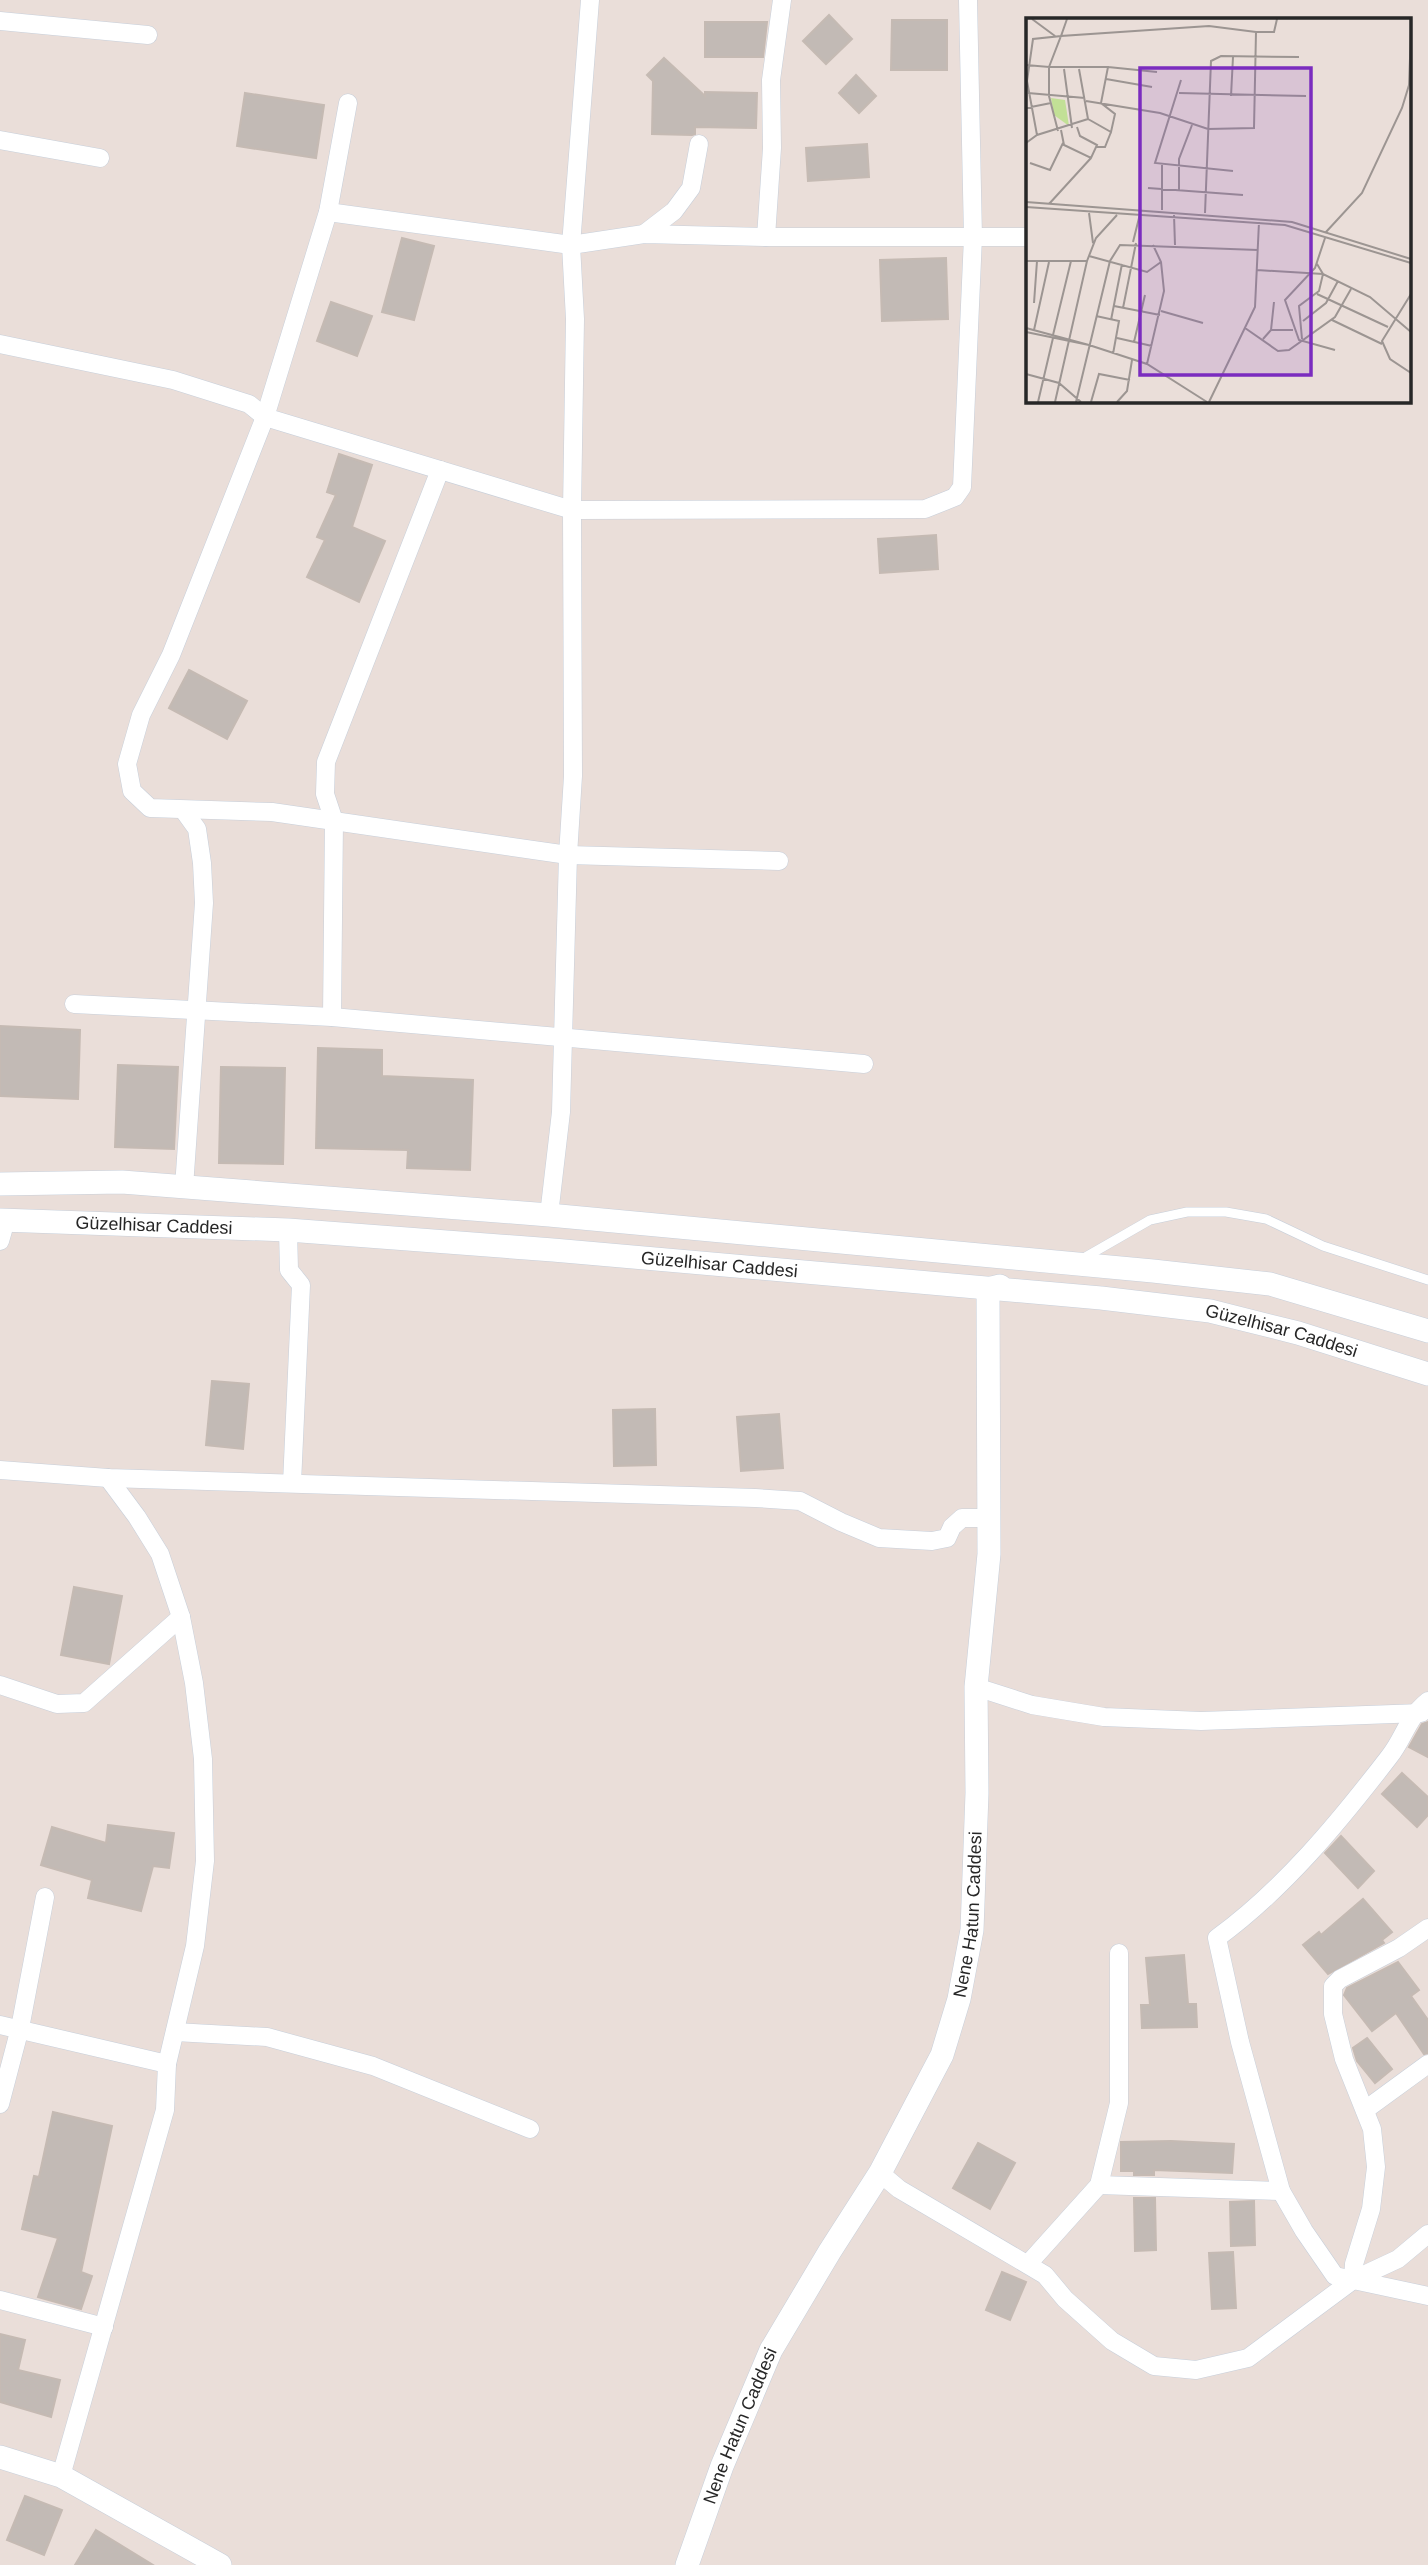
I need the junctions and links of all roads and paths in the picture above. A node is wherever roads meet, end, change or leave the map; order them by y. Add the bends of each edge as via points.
1 (590, 0) edge
2 (782, 0) edge
3 (968, 0) edge
4 (0, 21) edge
5 (148, 35) dead end
6 (348, 103) dead end
7 (0, 140) edge
8 (699, 144) dead end
9 (100, 158) dead end
10 (328, 212) junction
11 (644, 234) junction
12 (766, 237) junction
13 (973, 237) junction
14 (1026, 237) edge
15 (571, 245) junction
16 (0, 344) edge
17 (265, 417) junction
18 (440, 470) junction
19 (572, 510) junction
20 (184, 811) junction
21 (334, 821) junction
22 (568, 855) junction
23 (779, 861) dead end
24 (74, 1004) dead end
25 (196, 1011) junction
26 (332, 1017) junction
27 (563, 1037) junction
28 (864, 1064) dead end
29 (0, 1184) edge
30 (184, 1187) junction
31 (549, 1214) junction
32 (2, 1227) edge
33 (288, 1230) junction
34 (1073, 1264) junction
35 (1428, 1280) edge
36 (988, 1289) junction
37 (1428, 1331) edge
38 (1428, 1374) edge
39 (0, 1470) edge
40 (108, 1478) junction
41 (292, 1483) junction
42 (989, 1518) junction
43 (181, 1617) junction
44 (0, 1685) edge
45 (976, 1687) junction
46 (1428, 1700) edge
47 (1421, 1713) edge
48 (45, 1897) dead end
49 (1428, 1928) edge
50 (1119, 1953) dead end
51 (0, 2025) edge
52 (20, 2028) junction
53 (175, 2032) junction
54 (167, 2064) junction
55 (1428, 2064) edge
56 (0, 2104) edge
57 (1365, 2110) junction
58 (530, 2129) dead end
59 (880, 2173) junction
60 (1099, 2185) junction
61 (1280, 2191) junction
62 (1428, 2234) edge
63 (1028, 2264) junction
64 (1353, 2280) junction
65 (1428, 2296) edge
66 (0, 2300) edge
67 (104, 2327) junction
68 (0, 2458) edge
69 (61, 2476) junction
70 (220, 2565) edge
71 (687, 2565) edge

1 - 15 street
2 - 12 street via 771,80
3 - 13 street
4 - 5 street
6 - 10 street
7 - 9 street
8 - 11 street via 691,188 674,211
10 - 15 street
10 - 17 street
11 - 12 street
11 - 15 street
12 - 13 street
13 - 14 street
13 - 19 street via 962,487 955,498 925,509
15 - 19 street via 575,319
16 - 17 street via 173,380 249,404
17 - 18 street
17 - 20 street via 170,655 141,715 127,764 132,791 150,808
18 - 19 street
18 - 21 street via 326,762 325,794
19 - 22 street via 573,776
20 - 21 street via 272,812
20 - 25 street via 197,829 202,863 204,903
21 - 22 street
21 - 26 street
22 - 23 street
22 - 27 street
24 - 25 street
25 - 26 street
25 - 30 street
26 - 27 street
27 - 28 street
27 - 31 street via 561,1112
29 - 30 street, Güzelhisar Caddesi via 122,1182
30 - 31 street, Güzelhisar Caddesi
31 - 34 street, Güzelhisar Caddesi
32 - 33 street, Güzelhisar Caddesi
33 - 36 street, Güzelhisar Caddesi
33 - 41 street via 289,1270 301,1284
34 - 35 lane via 1150,1220 1187,1212 1226,1212 1266,1219 1323,1246
34 - 36 street
34 - 37 street, Güzelhisar Caddesi via 1270,1284
36 - 38 street, Güzelhisar Caddesi via 1210,1311
36 - 42 street, Nene Hatun Caddesi
39 - 40 street
40 - 41 street
40 - 43 street via 160,1554
41 - 42 street via 800,1501 879,1538 912,1540 947,1538 962,1518
42 - 45 street, Nene Hatun Caddesi
43 - 44 street via 84,1703 57,1704
43 - 53 street via 203,1759 205,1860 195,1946
45 - 47 street via 1032,1705 1104,1717 1201,1721
45 - 59 street, Nene Hatun Caddesi via 972,1930 960,1999 942,2055
46 - 47 street
47 - 61 street via 1317,1846 1242,1920 1217,1938
48 - 52 street
49 - 57 street via 1332,1986 1332,2014
50 - 60 street via 1119,2103
51 - 52 street
52 - 54 street
52 - 56 street
53 - 54 street
53 - 58 street via 268,2037 360,2062
54 - 67 street via 165,2110
55 - 57 street
57 - 64 street via 1376,2167
59 - 63 street via 899,2189
59 - 71 street, Nene Hatun Caddesi via 771,2350 726,2454
60 - 61 street
60 - 63 street
61 - 64 street via 1335,2276
62 - 64 street via 1398,2259
63 - 64 street via 1112,2341 1154,2366 1196,2370 1248,2358
64 - 65 street
66 - 67 street
67 - 69 street
68 - 69 street
69 - 70 street

